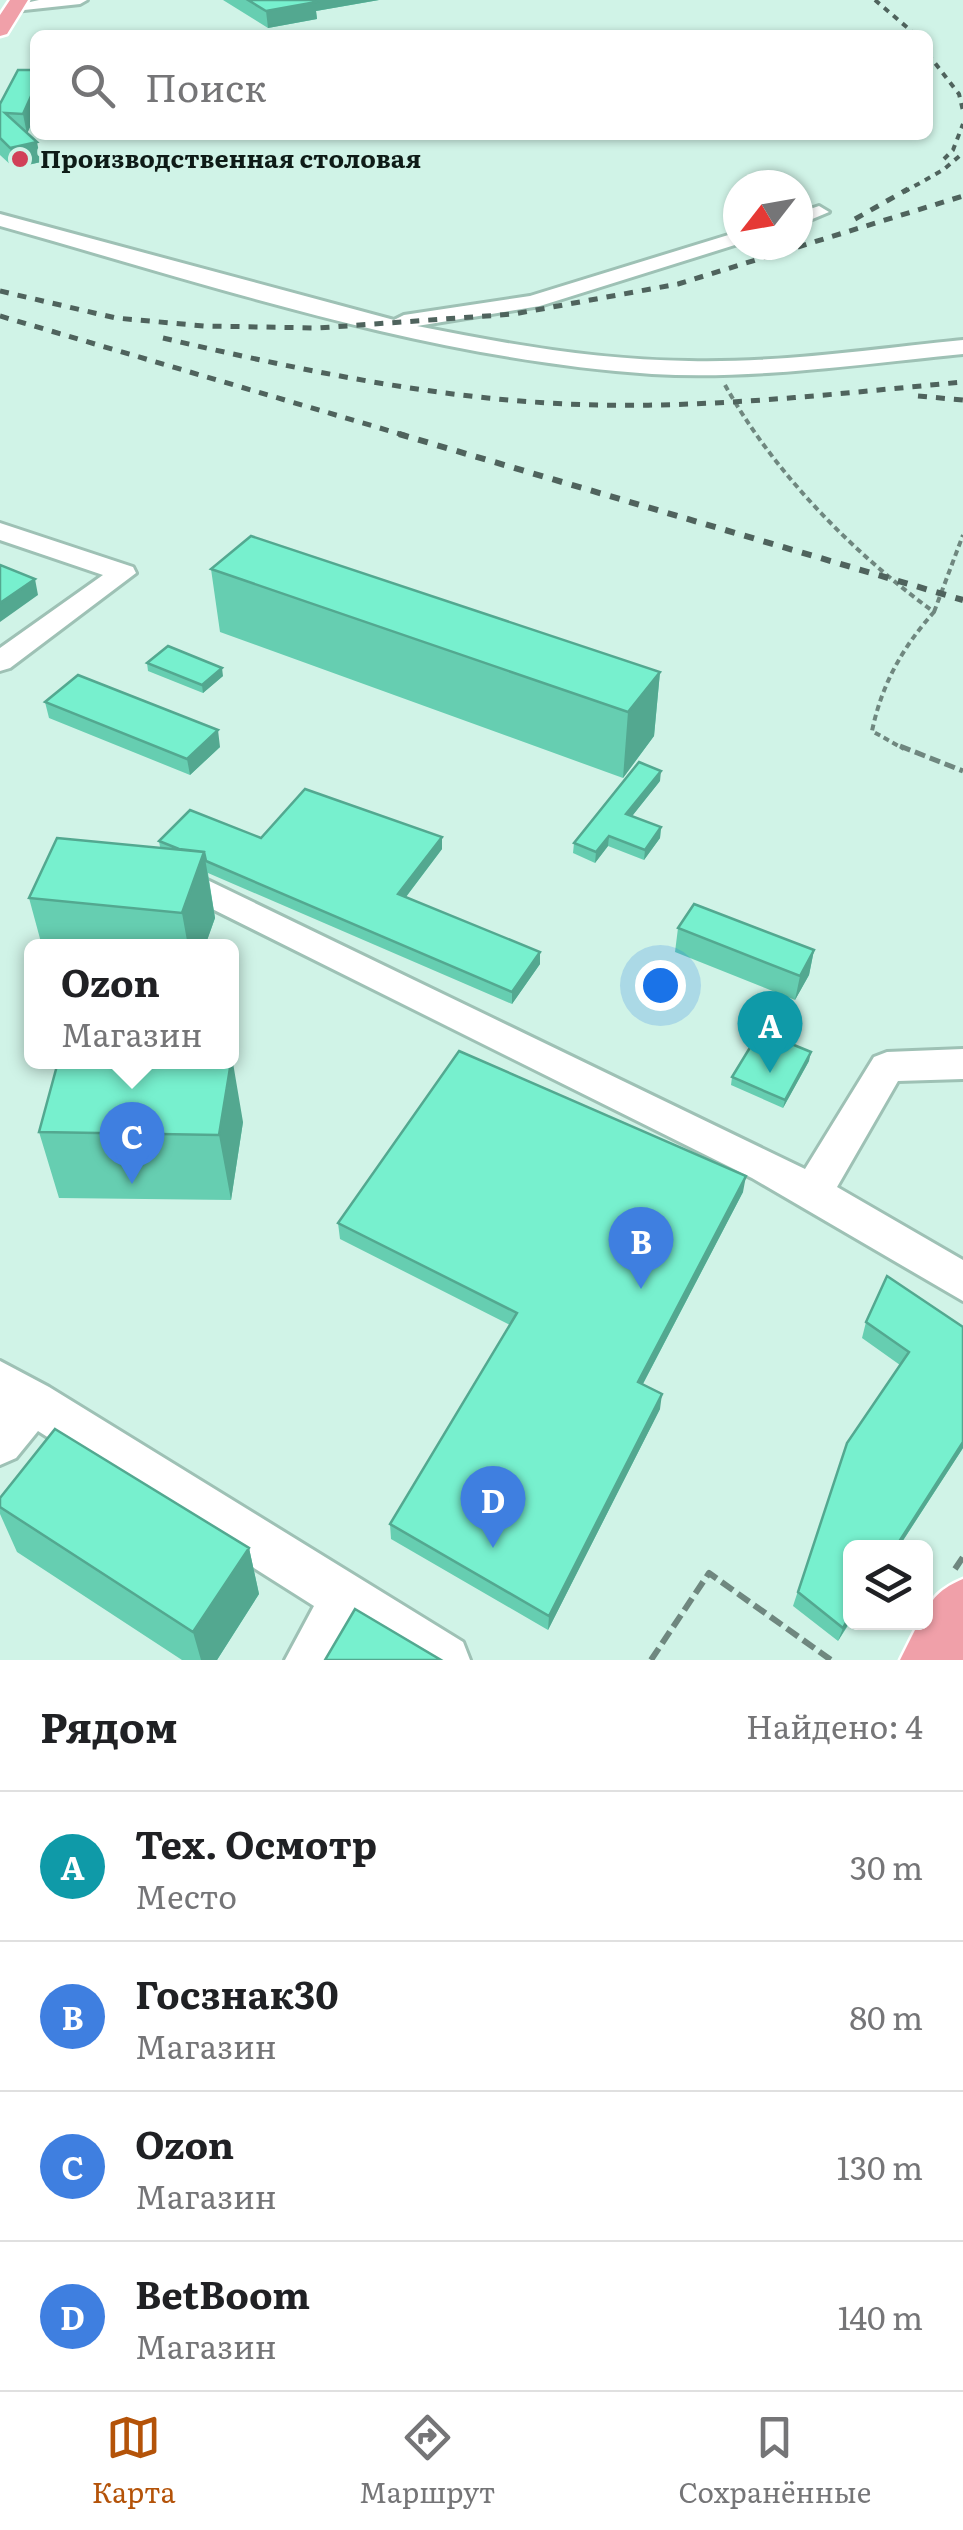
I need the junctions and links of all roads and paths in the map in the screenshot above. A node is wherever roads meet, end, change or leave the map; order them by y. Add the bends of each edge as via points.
1 (80, 0) edge
2 (17, 4) edge
3 (0, 30) edge
4 (819, 212) dead end
5 (813, 214) edge
6 (0, 220) edge
7 (723, 243) edge
8 (384, 324) junction
9 (963, 347) edge
10 (716, 368) junction
11 (0, 531) edge
12 (963, 535) edge
13 (934, 612) junction
14 (0, 662) edge
15 (963, 771) edge
16 (151, 864) edge
17 (963, 1064) edge
18 (812, 1193) junction
19 (963, 1282) edge
20 (16, 1392) edge
21 (0, 1443) edge
22 (348, 1599) junction
23 (963, 1609) edge
24 (310, 1660) edge
25 (446, 1660) edge
26 (652, 1660) edge
27 (831, 1660) edge
28 (931, 1660) edge

1 - 2 street
2 - 3 main road
4 - 5 street
6 - 8 street
7 - 8 street via 533,302
8 - 10 street via 506,352
9 - 10 street
10 - 13 path via 748,428 790,480
11 - 14 street via 123,573
12 - 13 path
13 - 15 path via 880,688 872,732
16 - 18 street
17 - 18 street via 887,1067
18 - 19 street
20 - 21 street
20 - 22 street
22 - 24 street
22 - 25 street
23 - 28 main road
26 - 27 path via 710,1573

